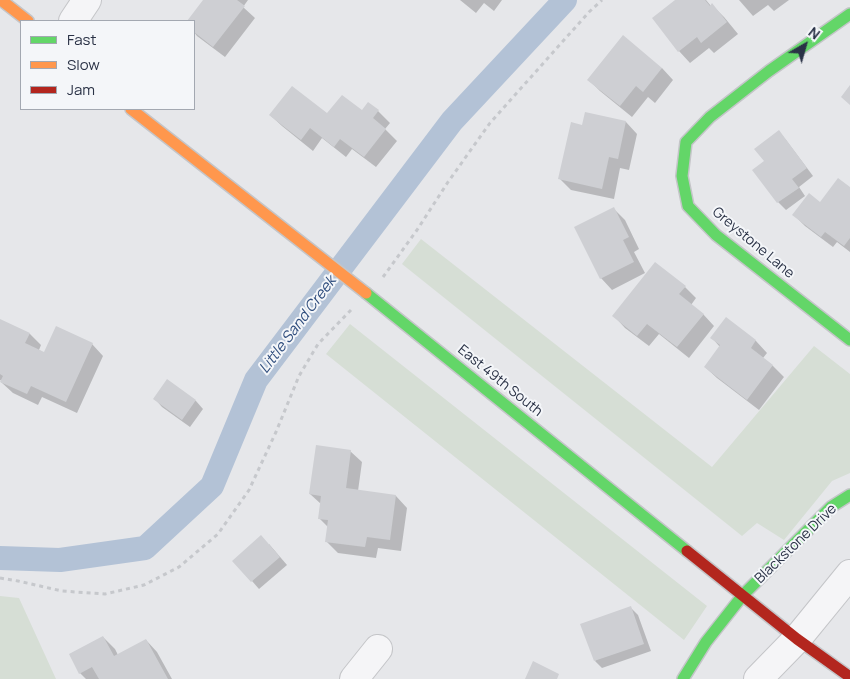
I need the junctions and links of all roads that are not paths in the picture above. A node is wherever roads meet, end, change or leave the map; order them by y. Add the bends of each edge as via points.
1 (1, 0) edge
2 (87, 0) edge
3 (850, 14) edge
4 (27, 20) edge
5 (74, 20) edge
6 (132, 110) edge
7 (850, 340) edge
8 (850, 495) edge
9 (850, 574) edge
10 (743, 596) junction
11 (797, 639) junction
12 (378, 649) dead end
13 (850, 677) edge
14 (354, 679) edge
15 (683, 679) edge
16 (758, 679) edge

1 - 4 street
2 - 5 street
3 - 7 street, Greystone Lane via 768,71 710,117 686,142 682,176 688,206 716,235
6 - 10 street, East 49th South via 358,286
8 - 10 street, Blackstone Drive via 831,507
9 - 11 street
10 - 11 street, East 49th South
10 - 15 street, Blackstone Drive via 706,642
11 - 13 street, East 49th South
11 - 16 street
12 - 14 street

